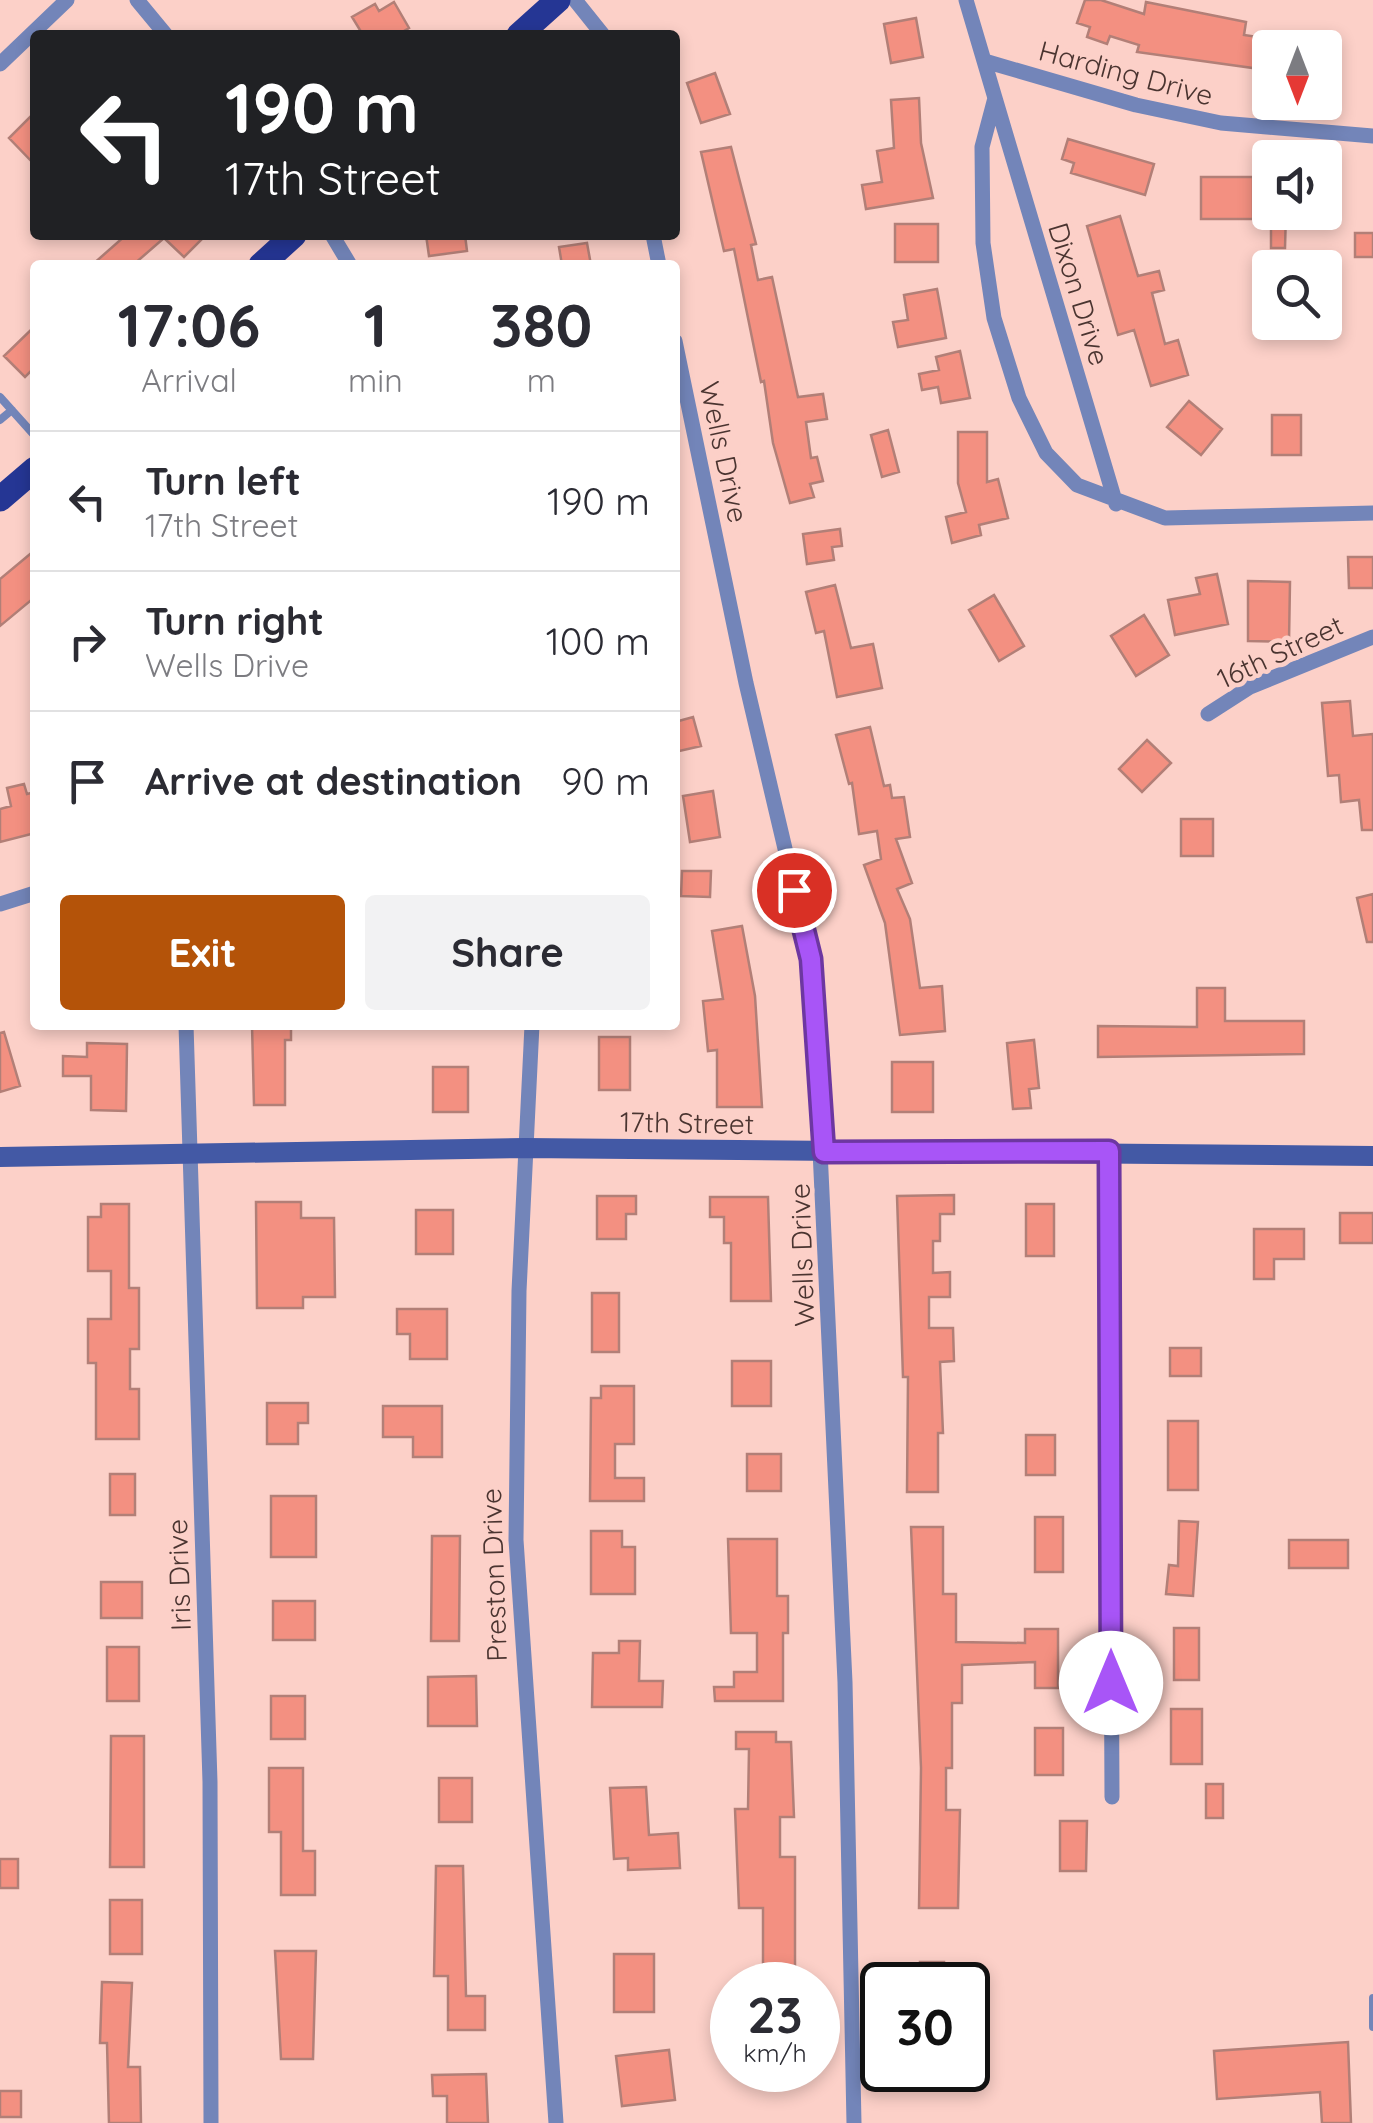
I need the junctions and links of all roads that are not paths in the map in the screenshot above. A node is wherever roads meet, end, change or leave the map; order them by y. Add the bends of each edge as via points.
1 (68, 0) edge
2 (137, 0) edge
3 (558, 0) edge
4 (575, 0) edge
5 (966, 0) edge
6 (36, 30) edge
7 (162, 30) edge
8 (525, 30) edge
9 (599, 30) edge
10 (30, 36) edge
11 (988, 62) junction
12 (0, 64) edge
13 (995, 98) junction
14 (1373, 136) edge
15 (288, 240) edge
16 (266, 260) edge
17 (680, 364) edge
18 (0, 397) edge
19 (12, 410) junction
20 (0, 420) edge
21 (30, 430) edge
22 (30, 473) edge
23 (0, 499) edge
24 (1116, 504) junction
25 (1373, 513) edge
26 (1373, 637) edge
27 (1208, 714) dead end
28 (30, 895) edge
29 (0, 904) edge
30 (186, 1030) edge
31 (532, 1030) edge
32 (525, 1148) junction
33 (1109, 1151) junction
34 (824, 1152) junction
35 (192, 1155) junction
36 (1373, 1156) edge
37 (0, 1157) edge
38 (1112, 1798) dead end
39 (1373, 1998) edge
40 (1373, 2027) edge
41 (211, 2123) edge
42 (556, 2123) edge
43 (854, 2123) edge

1 - 6 street
2 - 7 street
3 - 8 main road
4 - 9 street
5 - 11 street, Dixon Drive
10 - 12 street
11 - 13 street, Dixon Drive
11 - 14 street, Harding Drive via 1221,124
13 - 24 street, Dixon Drive
13 - 24 street, Dixon Drive via 982,146 982,243 999,334 1046,453 1077,486
15 - 16 main road
17 - 34 street, Wells Drive via 811,959
18 - 19 lane
19 - 20 lane
19 - 21 lane
22 - 23 main road
24 - 25 street, Dixon Drive via 1164,518
26 - 27 street, 16th Street via 1250,687
28 - 29 street
30 - 35 street, Iris Drive
31 - 32 street, Preston Drive
32 - 34 street, 17th Street
32 - 35 street, 17th Street
32 - 42 street, Preston Drive via 516,1540
33 - 34 street, 17th Street
33 - 36 street, 17th Street
33 - 38 street
34 - 43 street, Wells Drive
35 - 37 street, 17th Street
35 - 41 street, Iris Drive via 210,1782
39 - 40 lane

